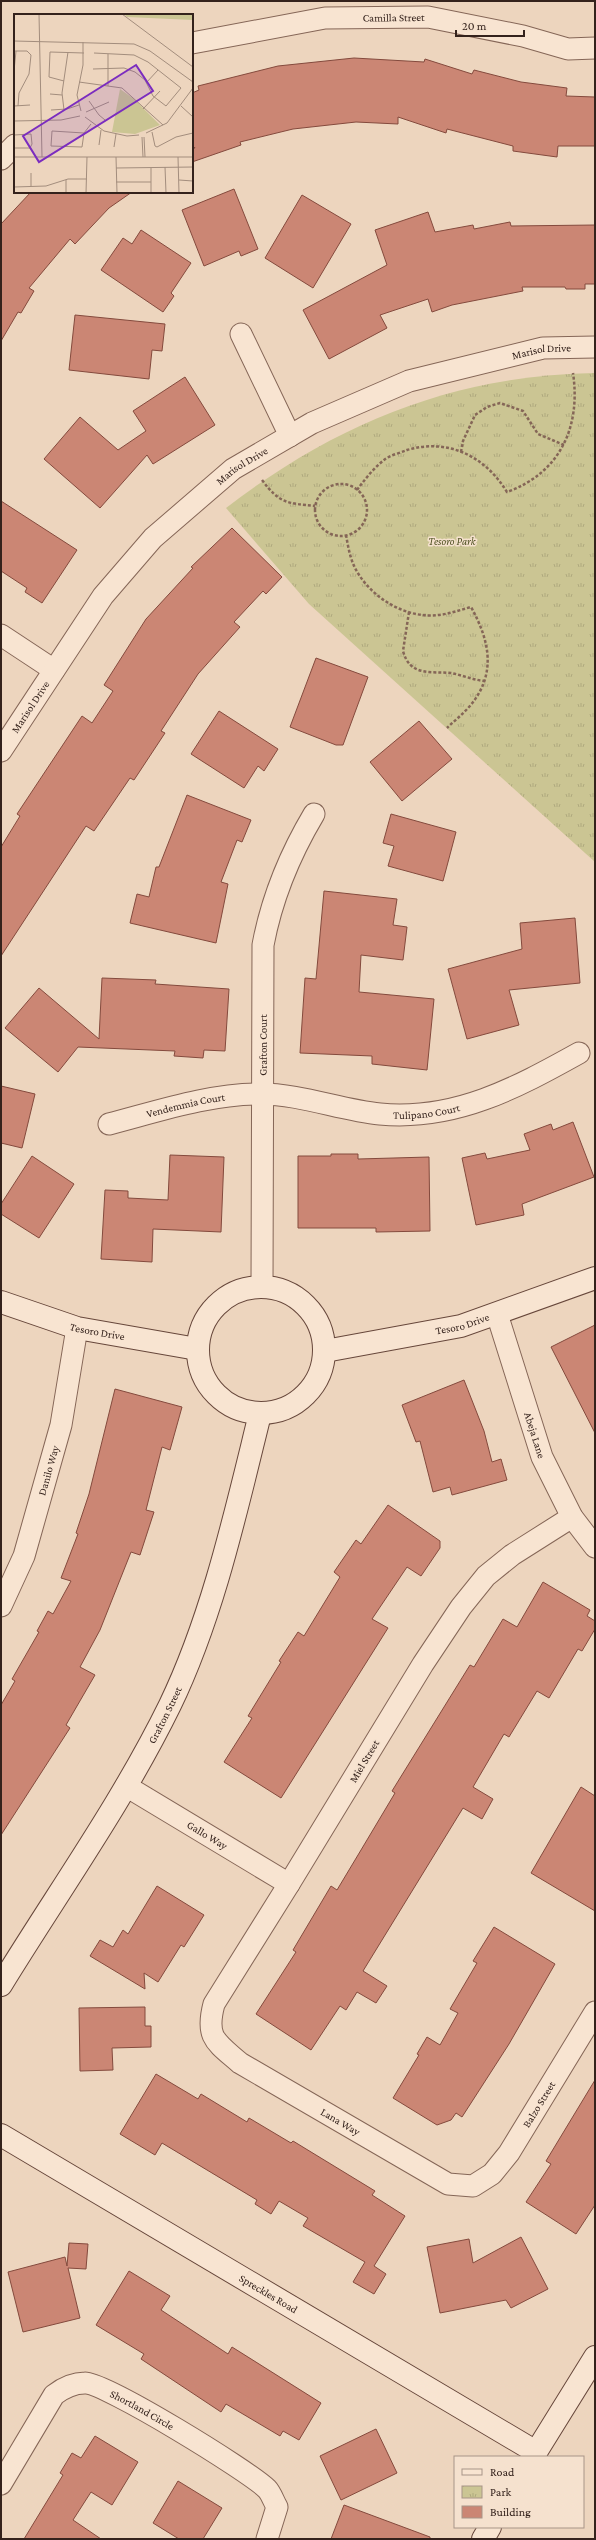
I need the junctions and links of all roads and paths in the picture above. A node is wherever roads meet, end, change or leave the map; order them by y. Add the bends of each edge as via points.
1 (387, 9) edge
2 (193, 43) edge
3 (595, 48) edge
4 (14, 146) edge
5 (1, 159) edge
6 (241, 334) dead end
7 (595, 347) edge
8 (573, 373) dead end
9 (290, 436) junction
10 (564, 445) junction
11 (461, 452) junction
12 (262, 480) dead end
13 (357, 490) junction
14 (315, 506) junction
15 (346, 535) junction
16 (409, 612) junction
17 (1, 635) edge
18 (54, 670) junction
19 (484, 681) junction
20 (446, 728) dead end
21 (1, 751) edge
22 (314, 814) dead end
23 (579, 1053) dead end
24 (262, 1094) junction
25 (109, 1124) dead end
26 (595, 1278) edge
27 (262, 1286) junction
28 (1, 1302) edge
29 (497, 1314) junction
30 (77, 1328) junction
31 (197, 1349) junction
32 (325, 1351) junction
33 (260, 1414) junction
34 (572, 1517) junction
35 (595, 1547) edge
36 (1, 1606) edge
37 (126, 1786) junction
38 (290, 1884) junction
39 (1, 1984) edge
40 (595, 2012) edge
41 (216, 2042) joint
42 (1, 2135) edge
43 (472, 2186) joint
44 (595, 2357) edge
45 (535, 2454) edge
46 (1, 2484) edge
47 (489, 2528) edge
48 (267, 2539) edge
49 (483, 2539) edge

1 - 2 street, Camilla Street
1 - 3 street, Camilla Street via 523,36 568,49
4 - 5 street
6 - 9 street
7 - 9 street, Marisol Drive via 543,348 408,381 312,423
8 - 10 path via 576,400 574,417
9 - 18 street, Marisol Drive via 233,469 153,538 102,596
10 - 11 path via 538,475 507,492 499,478 483,462
10 - 11 path via 538,434 523,411 500,403 487,407 475,415
11 - 13 path via 431,446 402,452 386,459
12 - 14 path via 275,497 282,501
13 - 14 path via 347,484 330,486 318,498
13 - 15 path via 366,501 366,518 356,531
14 - 15 path via 318,523 324,530 332,534
15 - 16 path via 354,567 363,581 391,605
16 - 19 path via 402,651 415,670 430,674 450,673
16 - 19 path via 438,615 471,607 486,640 487,669
17 - 18 street
18 - 21 street, Marisol Drive
19 - 20 path via 470,706
22 - 24 street, Grafton Court via 294,847 284,871 263,945
23 - 24 street, Tulipano Court via 516,1088 479,1102 438,1112 380,1114 329,1103
24 - 25 street, Vendemmia Court via 225,1095
24 - 27 street, Grafton Court
26 - 29 street, Tesoro Drive
27 - 31 street via 236,1292 216,1304 201,1327
27 - 32 street via 288,1292 306,1305 320,1327
28 - 30 street, Tesoro Drive
29 - 32 street, Tesoro Drive via 461,1326
29 - 34 street, Abeja Lane via 542,1457
30 - 31 street, Tesoro Drive
30 - 36 street, Danilo Way via 59,1432 24,1556
31 - 33 street via 201,1373 214,1395 236,1409
32 - 33 street via 321,1372 306,1396 282,1410
33 - 37 street, Grafton Street via 236,1513 201,1626 171,1703
34 - 35 street, Abeja Lane
34 - 38 street, Miel Street via 512,1555 486,1576 461,1607 419,1670
37 - 38 street, Gallo Way
37 - 39 street, Grafton Street
38 - 41 street, Miel Street via 214,2004 209,2023
40 - 43 street, Balzo Street via 509,2154 492,2174
41 - 43 street, Lana Way via 240,2063 448,2184
42 - 45 street, Spreckles Road
44 - 45 street
46 - 48 street, Shortland Circle via 54,2395 65,2387 86,2383 115,2393 228,2461 267,2489 277,2507
47 - 49 street

